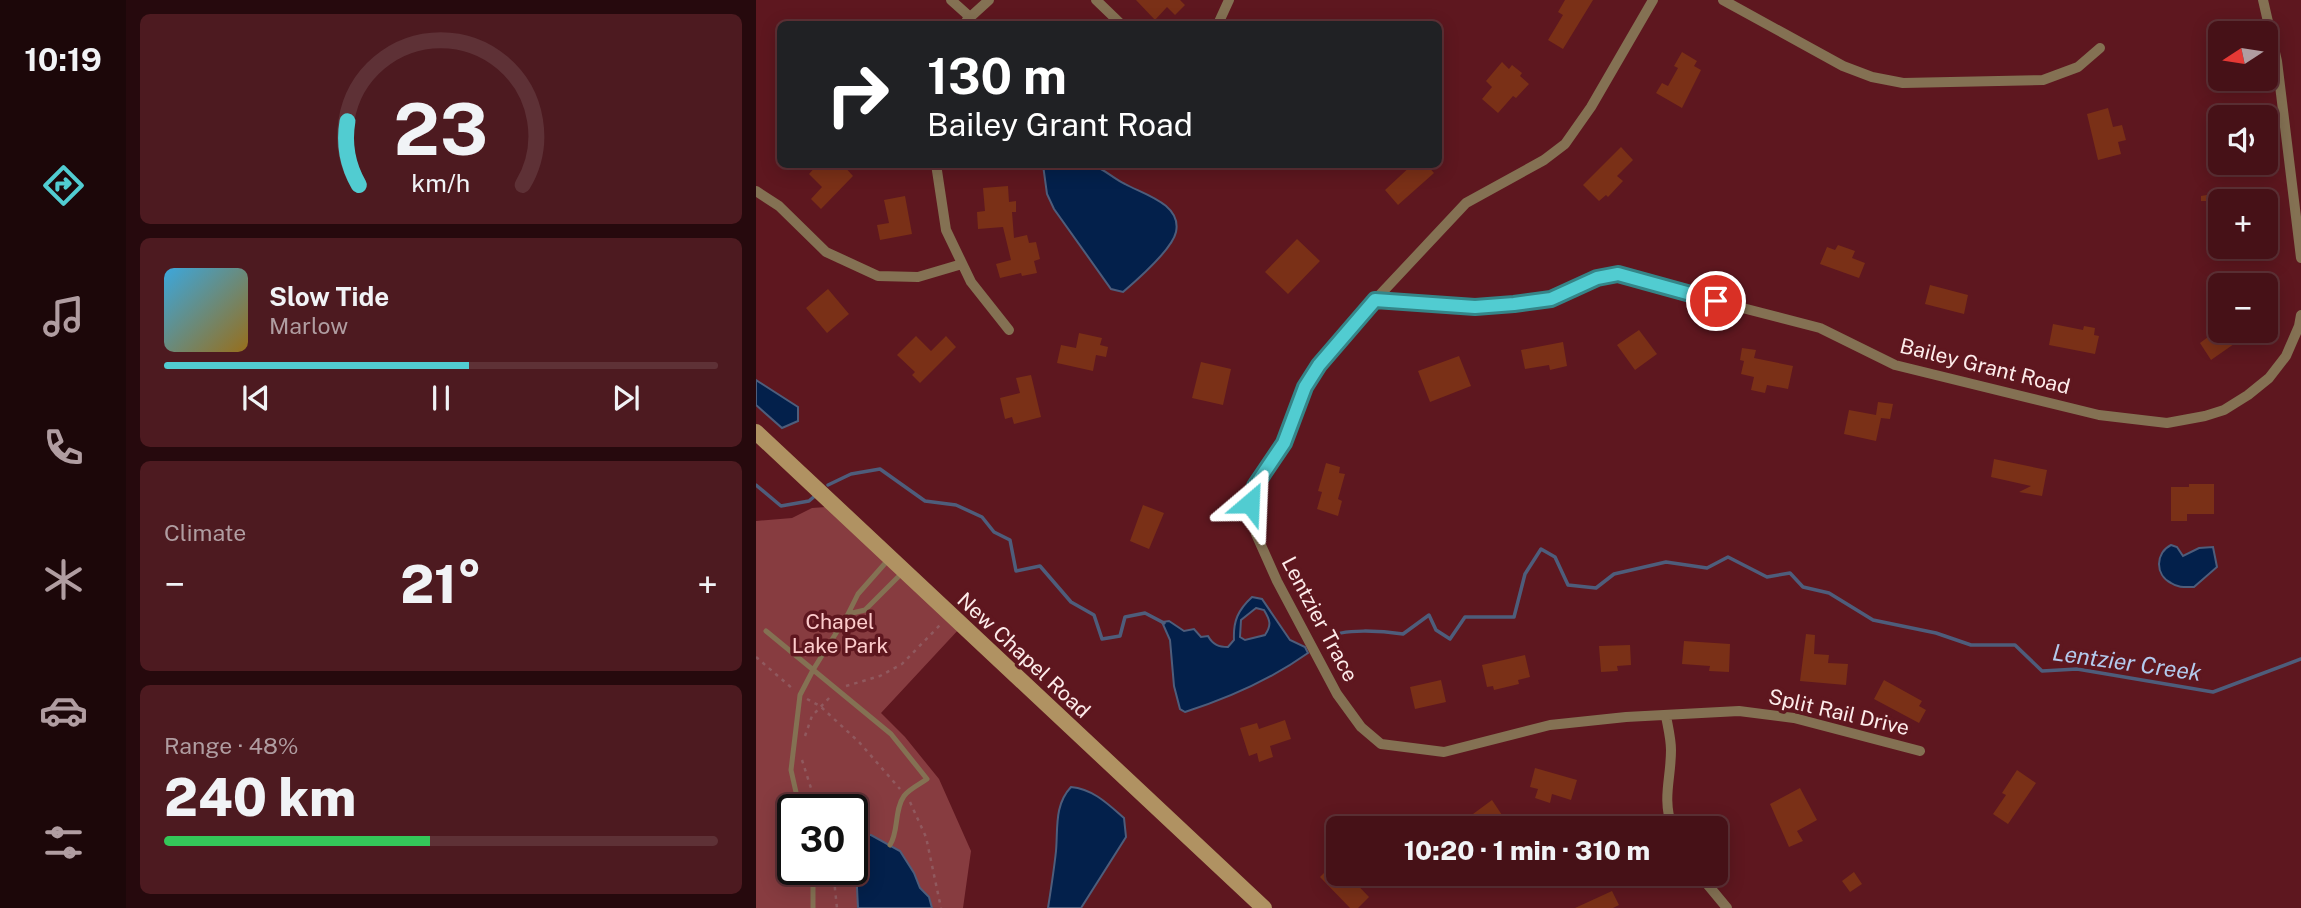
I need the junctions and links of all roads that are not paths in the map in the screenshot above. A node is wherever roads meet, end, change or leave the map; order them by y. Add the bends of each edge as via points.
1 (951, 0) edge
2 (989, 0) edge
3 (1096, 0) edge
4 (1229, 0) edge
5 (1653, 0) edge
6 (1723, 0) edge
7 (2263, 0) edge
8 (968, 21) edge
9 (1118, 21) edge
10 (1219, 21) edge
11 (2100, 48) dead end
12 (937, 168) edge
13 (756, 191) edge
14 (2301, 258) edge
15 (962, 264) junction
16 (1375, 300) junction
17 (2301, 315) edge
18 (1009, 330) dead end
19 (756, 432) edge
20 (890, 558) junction
21 (904, 571) junction
22 (848, 614) junction
23 (766, 631) dead end
24 (813, 670) junction
25 (1666, 716) junction
26 (1920, 751) dead end
27 (796, 794) edge
28 (1669, 816) edge
29 (890, 845) dead end
30 (813, 885) edge
31 (1709, 886) edge
32 (813, 908) edge
33 (1264, 908) edge
34 (1727, 908) edge

1 - 8 street
2 - 8 street
3 - 9 street
4 - 10 street
5 - 16 street, Lentzier Trace via 1565,144 1466,203
6 - 11 street via 1843,66 1903,83 2043,80 2078,67
7 - 14 street via 2277,61
12 - 15 street via 946,230
13 - 15 street via 779,206 827,252 878,276 918,277
15 - 18 street
16 - 17 street, Bailey Grant Road via 1475,307 1514,304 1551,299 1597,278 1618,274 1820,328 1895,365 2099,415 2167,423 2224,410 2258,387 2287,356
16 - 25 street, Lentzier Trace via 1305,387 1284,443 1255,486 1250,503 1256,534 1337,694 1361,727 1381,744 1444,752 1550,725
19 - 20 street, New Chapel Road
20 - 21 street, New Chapel Road
20 - 22 lane via 858,594
21 - 22 lane via 865,610
21 - 33 street, New Chapel Road
22 - 24 lane
23 - 24 lane
24 - 27 lane via 800,695 791,770
24 - 29 lane via 891,733 927,779 905,795
25 - 26 street, Split Rail Drive via 1739,711 1780,716
25 - 28 street via 1671,749 1666,790
30 - 32 lane
31 - 34 street

